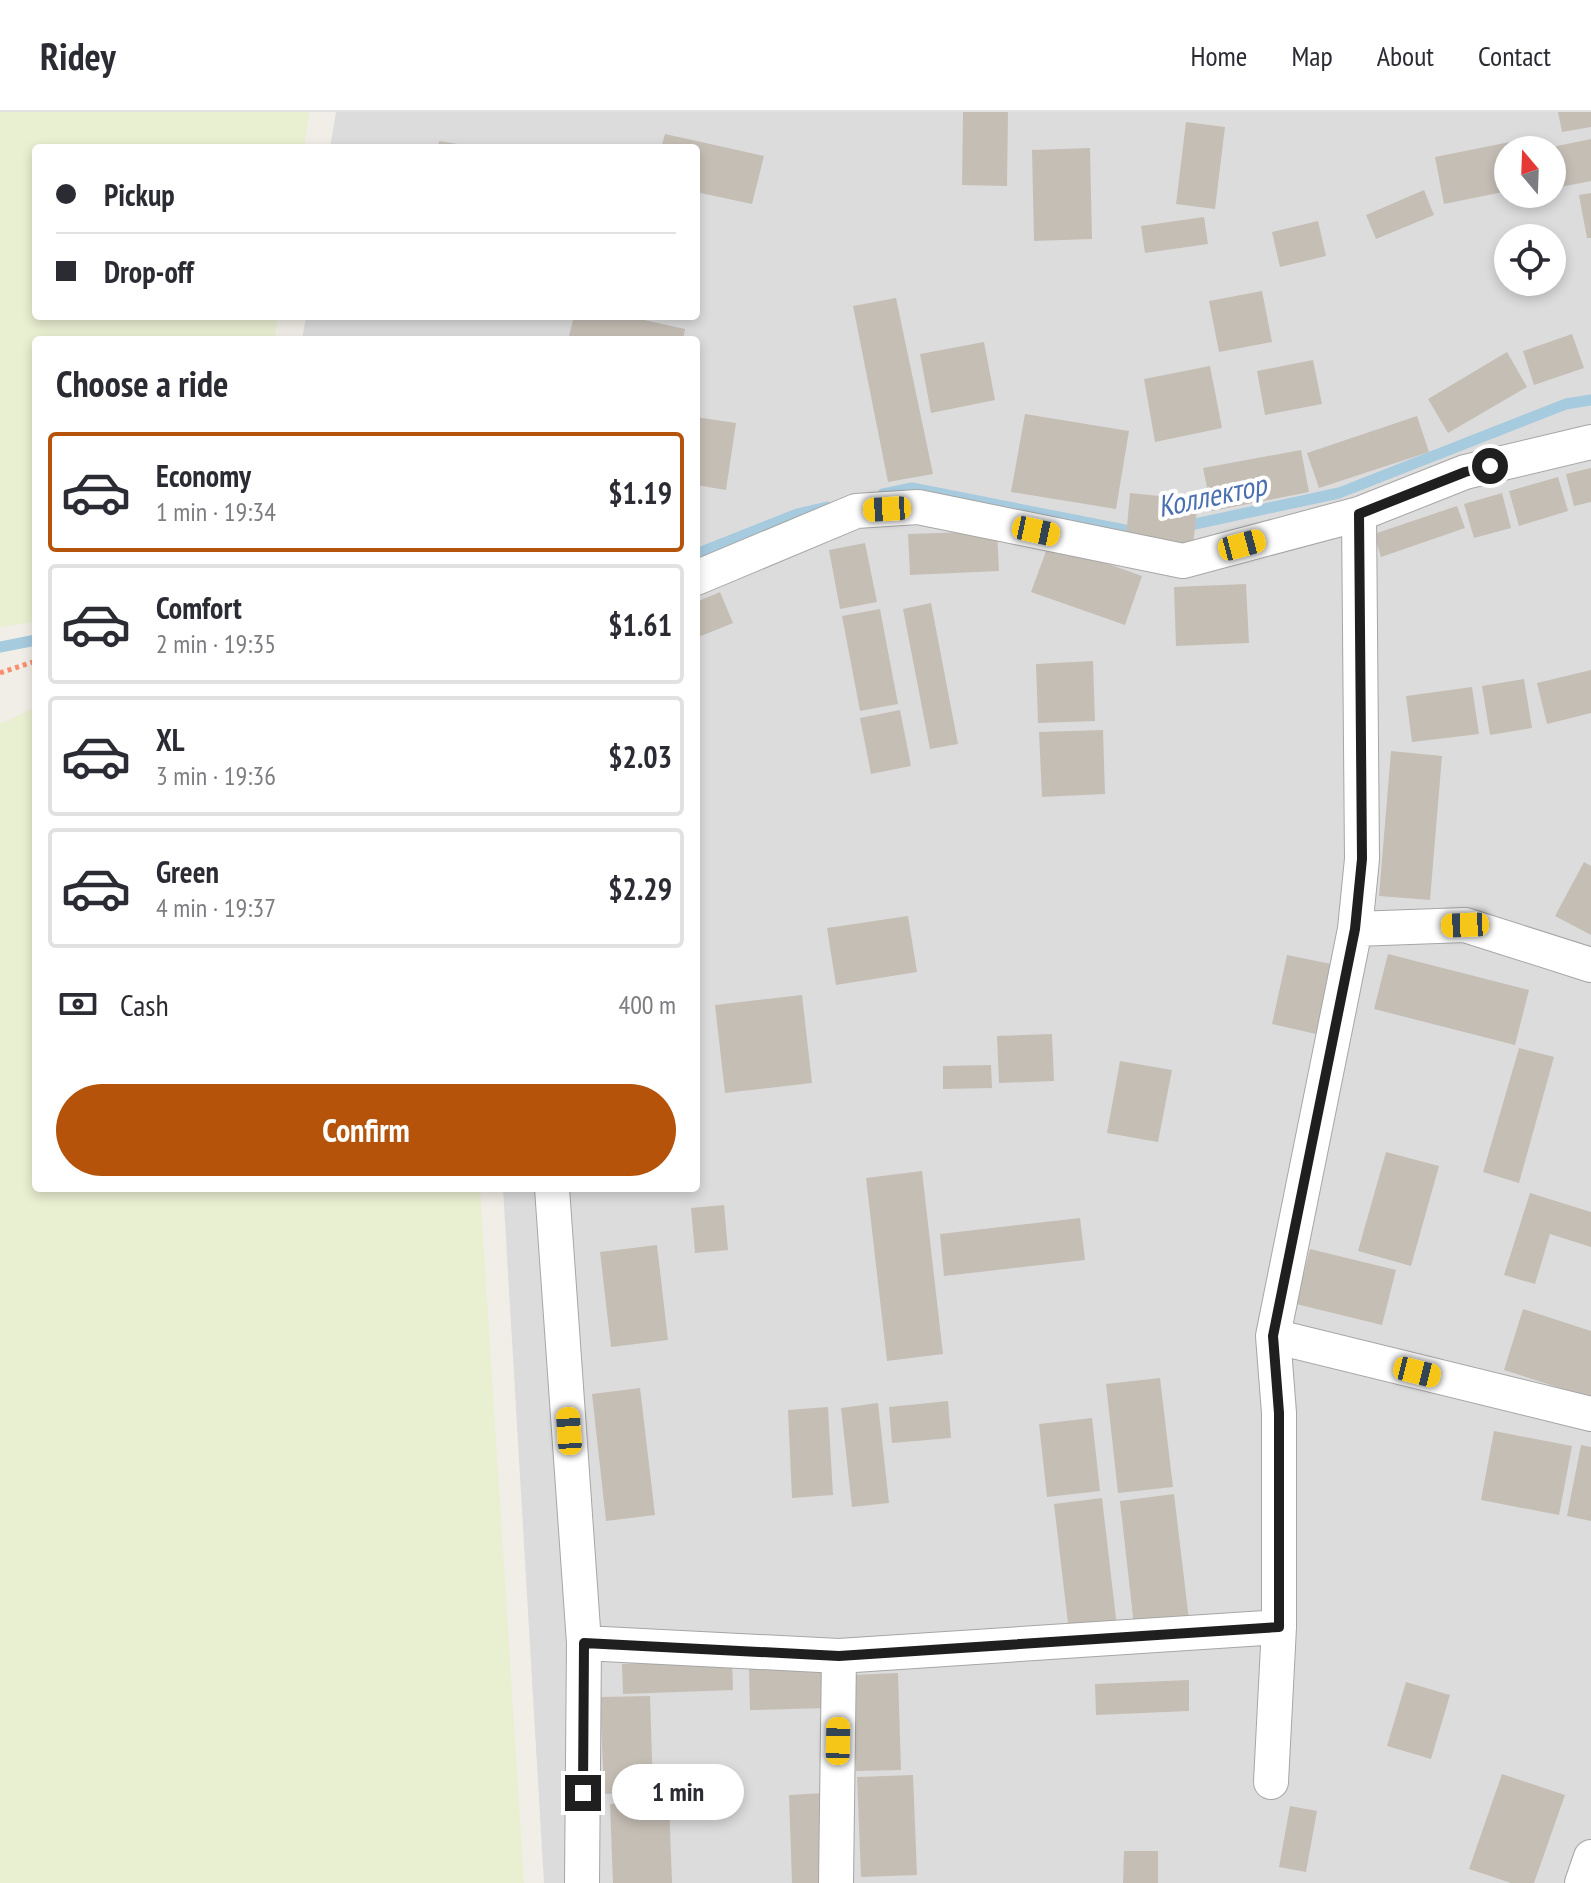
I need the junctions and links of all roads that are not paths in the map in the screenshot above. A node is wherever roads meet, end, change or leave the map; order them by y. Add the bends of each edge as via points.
1 (1591, 442) edge
2 (1359, 514) junction
3 (700, 576) edge
4 (1355, 929) junction
5 (1591, 965) edge
6 (552, 1192) edge
7 (1273, 1336) junction
8 (1591, 1414) edge
9 (1279, 1627) junction
10 (584, 1643) junction
11 (839, 1656) junction
12 (1271, 1782) dead end
13 (1591, 1857) edge
14 (582, 1883) edge
15 (836, 1883) edge
16 (1582, 1883) edge

1 - 2 street via 1465,472
2 - 3 street via 1183,561 918,507 856,511
2 - 4 street via 1362,859
4 - 5 street via 1465,925
4 - 7 street
6 - 10 street
7 - 8 street
7 - 9 street via 1279,1413
9 - 11 street
9 - 12 street
10 - 11 street
10 - 14 street
11 - 15 street
13 - 16 street

